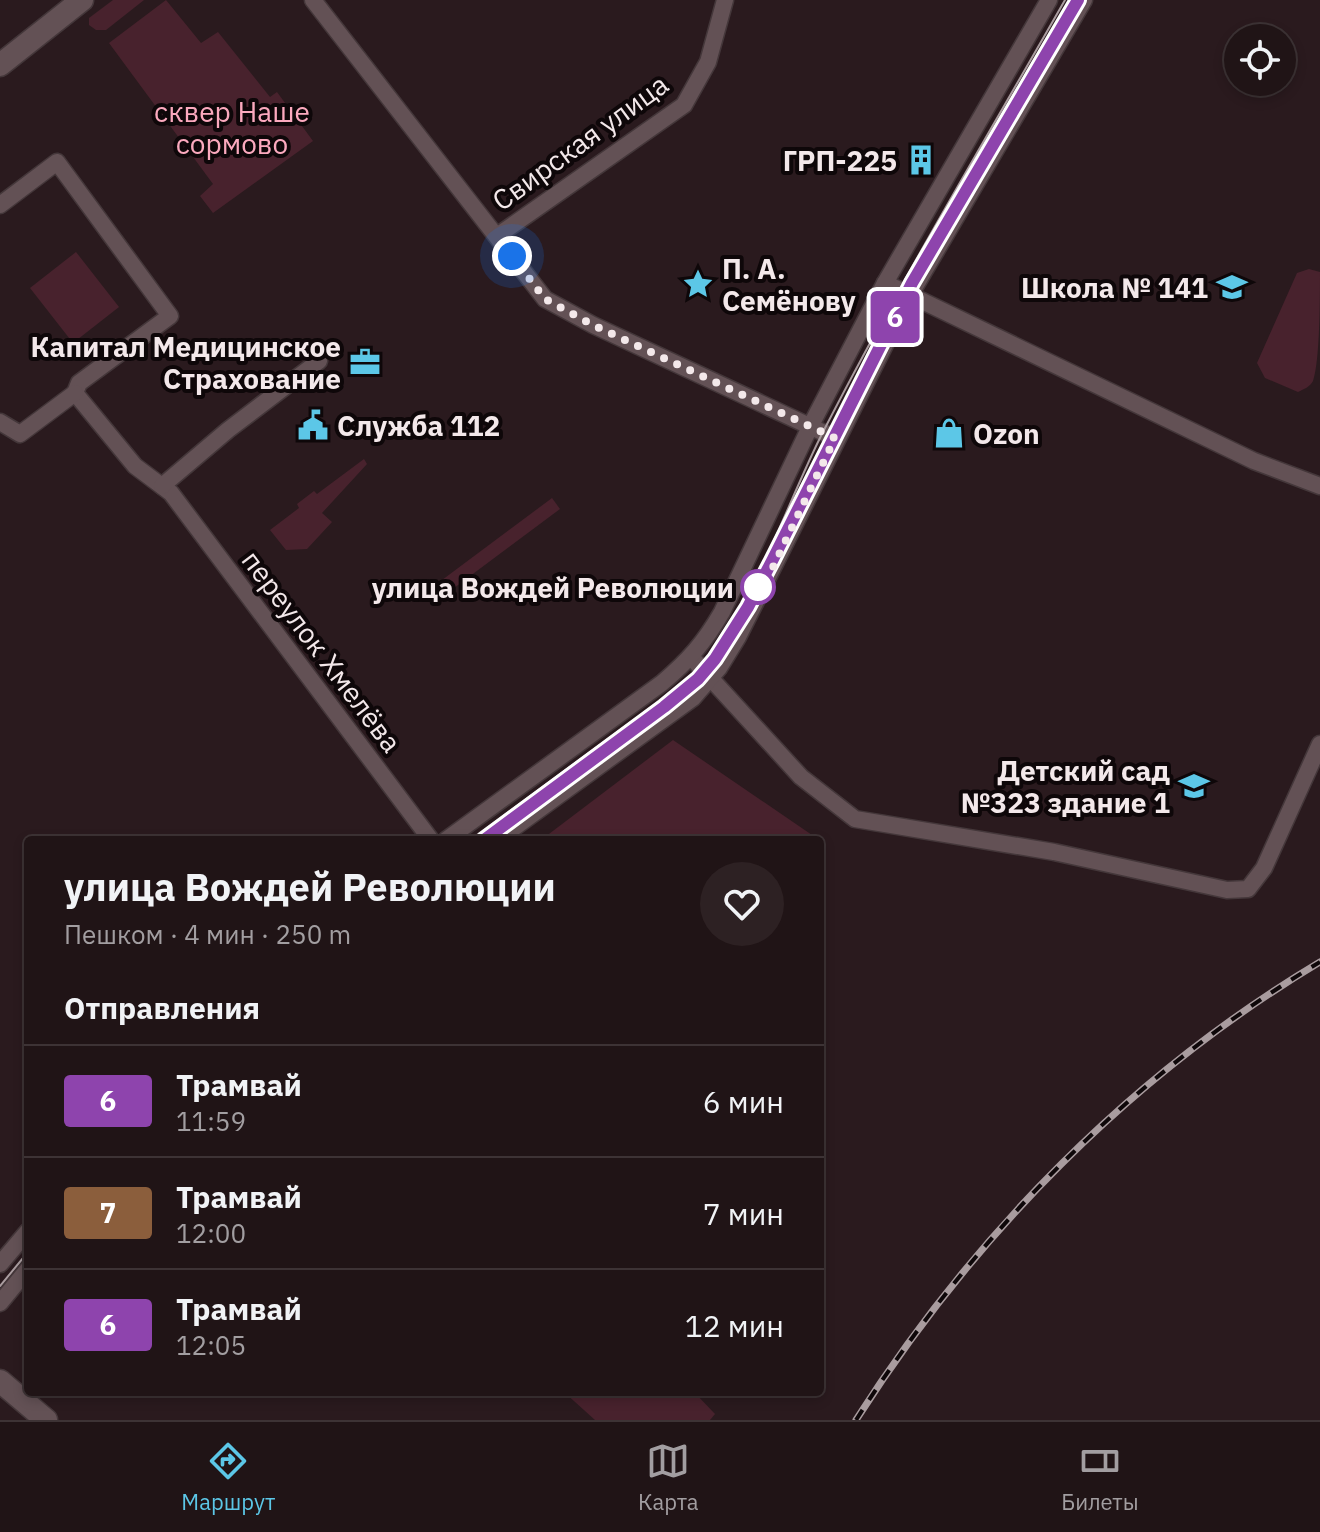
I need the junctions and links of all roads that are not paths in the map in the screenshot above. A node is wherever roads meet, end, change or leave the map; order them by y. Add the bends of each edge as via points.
1 (82, 0) edge
2 (313, 0) edge
3 (725, 0) edge
4 (1049, 0) edge
5 (1084, 0) edge
6 (0, 65) edge
7 (0, 205) edge
8 (497, 236) junction
9 (885, 283) junction
10 (910, 295) junction
11 (319, 361) dead end
12 (75, 393) junction
13 (0, 422) edge
14 (810, 427) junction
15 (835, 438) junction
16 (1320, 486) edge
17 (167, 490) junction
18 (692, 658) junction
19 (709, 680) junction
20 (1320, 744) edge
21 (428, 836) edge
22 (452, 836) edge
23 (503, 836) edge
24 (24, 1236) edge
25 (0, 1264) edge
26 (24, 1274) edge
27 (0, 1303) edge
28 (0, 1381) edge
29 (46, 1420) edge

1 - 6 main road
2 - 8 street
3 - 8 street, Свирская улица via 708,62 684,105
4 - 9 street
5 - 10 street
7 - 12 street via 57,162 170,316 79,383
8 - 14 street via 545,299
9 - 10 street
9 - 14 street
10 - 15 street
10 - 16 street via 1254,461
11 - 17 street via 228,430
12 - 13 street via 20,434
12 - 17 street, переулок Хмелёва via 135,466
14 - 15 street
14 - 18 street via 722,612
15 - 19 street via 738,637
17 - 21 street, переулок Хмелёва
18 - 19 street
18 - 22 street
19 - 20 street via 801,777 855,819 1054,852 1227,890 1248,889 1264,868
19 - 23 street via 693,698
24 - 25 street
26 - 27 street
28 - 29 main road

